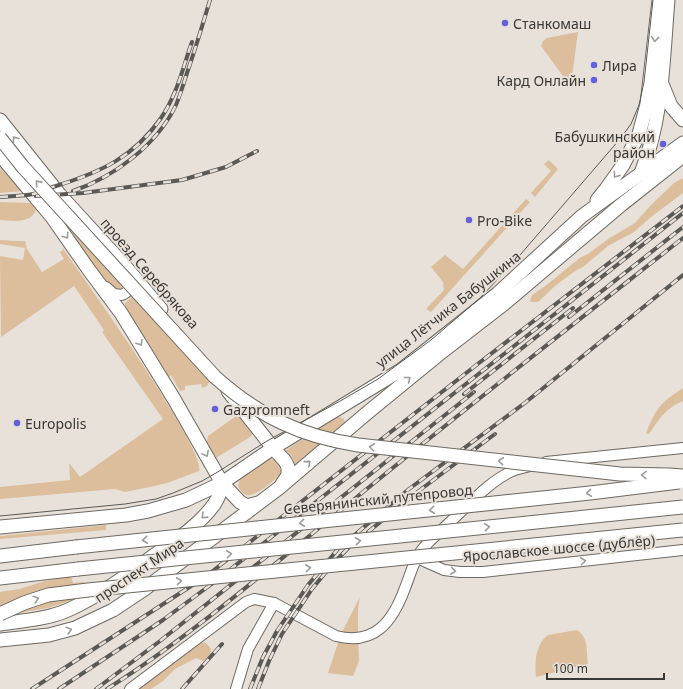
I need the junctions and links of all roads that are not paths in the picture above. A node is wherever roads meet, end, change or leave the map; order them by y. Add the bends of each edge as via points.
1 (659, 0) edge
2 (668, 0) edge
3 (662, 84) junction
4 (0, 120) edge
5 (683, 120) edge
6 (0, 138) edge
7 (683, 144) edge
8 (0, 155) edge
9 (683, 156) edge
10 (642, 173) junction
11 (620, 205) junction
12 (582, 216) junction
13 (124, 265) junction
14 (89, 270) junction
15 (273, 448) junction
16 (683, 448) edge
17 (683, 476) edge
18 (683, 481) edge
19 (222, 483) junction
20 (279, 488) junction
21 (258, 504) junction
22 (683, 507) edge
23 (0, 527) edge
24 (683, 530) edge
25 (683, 550) edge
26 (0, 556) edge
27 (415, 563) junction
28 (0, 578) edge
29 (274, 603) junction
30 (0, 614) edge
31 (0, 624) edge
32 (0, 640) edge
33 (130, 689) edge
34 (236, 689) edge

1 -> 12 main road via 647,104 639,134 623,165
2 - 3 main road
3 - 5 main road via 671,106
3 - 10 main road via 655,129
13 -> 4 main road, проезд Серебрякова via 60,195
17 -> 6 main road, bridge via 620,474 358,445 335,442 287,426 263,414 215,377 23,167
7 - 10 main road, улица Лётчика Бабушкина
8 -> 14 main road via 47,210
9 - 11 main road, улица Лётчика Бабушкина
10 - 11 main road
10 - 12 main road, улица Лётчика Бабушкина
20 -> 11 main road, улица Лётчика Бабушкина
12 - 15 main road, улица Лётчика Бабушкина via 497,294 401,370
13 - 14 street via 132,282 130,288 122,295 110,291
13 - 15 main road, проезд Серебрякова
14 -> 19 main road via 121,313
15 - 19 main road, улица Лётчика Бабушкина
15 - 20 main road, проезд Серебрякова via 288,467 288,476
16 - 27 street via 547,462 511,472 487,488 426,545
18 -> 26 main road, Северянинский путепровод, bridge
19 - 21 main road via 240,502 247,506
19 - 23 main road, улица Лётчика Бабушкина via 186,500 148,511
19 -> 31 main road via 216,501 196,524 113,585 67,610
20 - 21 main road, проспект Мира
32 -> 21 main road, проспект Мира via 65,632 113,610
28 -> 22 main road, bridge
30 -> 24 main road, bridge via 48,595 88,590
27 -> 25 street, Ярославское шоссе (дублёр) via 444,570 483,572
27 - 29 street via 405,590 388,621 380,630 365,637 336,636
29 - 33 street via 254,599 246,602
29 - 34 street via 248,649

